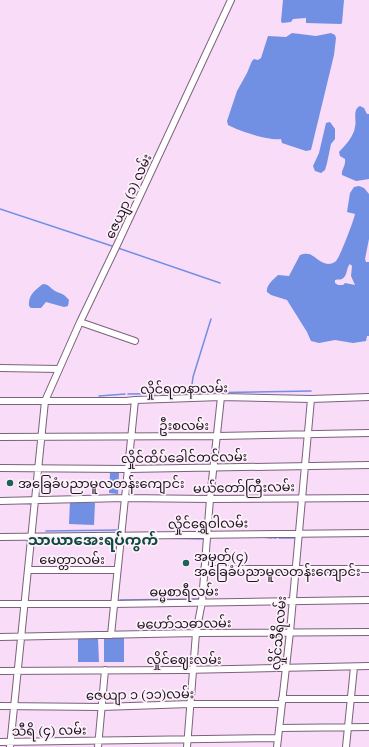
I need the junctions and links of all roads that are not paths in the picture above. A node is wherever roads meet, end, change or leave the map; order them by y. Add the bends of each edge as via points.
1 (231, 0) edge
2 (80, 322) junction
3 (135, 341) dead end
4 (0, 368) edge
5 (59, 369) junction
6 (221, 397) junction
7 (369, 397) edge
8 (311, 399) junction
9 (135, 400) junction
10 (0, 401) edge
11 (45, 401) junction
12 (369, 433) edge
13 (308, 434) junction
14 (131, 436) junction
15 (217, 436) junction
16 (0, 437) edge
17 (40, 437) junction
18 (369, 465) edge
19 (306, 466) junction
20 (38, 467) junction
21 (0, 468) edge
22 (213, 468) junction
23 (127, 469) junction
24 (302, 497) junction
25 (124, 498) junction
26 (369, 498) edge
27 (210, 499) junction
28 (36, 500) junction
29 (0, 501) edge
30 (369, 533) edge
31 (32, 536) junction
32 (120, 536) junction
33 (298, 536) junction
34 (0, 537) edge
35 (207, 537) junction
36 (296, 568) junction
37 (204, 569) junction
38 (369, 569) edge
39 (28, 570) junction
40 (117, 570) junction
41 (369, 600) edge
42 (292, 601) junction
43 (202, 602) junction
44 (0, 604) edge
45 (24, 604) junction
46 (113, 604) junction
47 (290, 632) junction
48 (369, 632) edge
49 (196, 633) junction
50 (111, 635) junction
51 (0, 637) edge
52 (21, 637) junction
53 (369, 666) edge
54 (354, 667) junction
55 (286, 669) junction
56 (105, 670) junction
57 (194, 670) junction
58 (0, 671) edge
59 (17, 671) junction
60 (350, 699) junction
61 (369, 699) edge
62 (281, 702) junction
63 (190, 704) junction
64 (0, 706) edge
65 (14, 706) junction
66 (101, 707) junction
67 (348, 727) junction
68 (369, 727) edge
69 (279, 728) junction
70 (277, 738) junction
71 (188, 739) junction
72 (0, 742) edge
73 (10, 744) edge
74 (98, 744) edge
75 (187, 747) edge
76 (277, 747) edge
77 (346, 747) edge

1 - 2 street, ဇေယျာ (၁) လမ်း
2 - 3 street
2 - 5 street, ဇေယျာ (၁) လမ်း
4 - 5 street
5 - 11 street, ဇေယျာ (၁) လမ်း
6 - 8 street, လှိုင်ရတနာလမ်း
6 - 9 street, လှိုင်ရတနာလမ်း
6 - 15 street
7 - 8 street, လှိုင်ရတနာလမ်း
8 - 13 street, လှိုင်သီရိလမ်း
9 - 11 street, လှိုင်ရတနာလမ်း
9 - 14 street
10 - 11 street, လှိုင်ရတနာလမ်း
11 - 17 street, ဇေယျာ (၁) လမ်း
12 - 13 street, ဦးစလမ်း
13 - 15 street, ဦးစလမ်း
13 - 19 street, လှိုင်သီရိလမ်း
14 - 15 street, ဦးစလမ်း
14 - 17 street, ဦးစလမ်း
14 - 23 street
15 - 22 street
16 - 17 street, ဦးစလမ်း
17 - 20 street, ဇေယျာ (၁) လမ်း
18 - 19 street, လှိုင်ထိပ်ခေါင်တင်လမ်း
19 - 22 street, လှိုင်ထိပ်ခေါင်တင်လမ်း
19 - 24 street, လှိုင်သီရိလမ်း
20 - 21 street, လှိုင်ထိပ်ခေါင်တင်လမ်း
20 - 23 street, လှိုင်ထိပ်ခေါင်တင်လမ်း
20 - 28 street, ဇေယျာ (၁) လမ်း
22 - 23 street, လှိုင်ထိပ်ခေါင်တင်လမ်း
22 - 27 street
23 - 25 street
24 - 26 street, မယ်တော်ကြီးလမ်း
24 - 27 street, မယ်တော်ကြီးလမ်း
24 - 33 street, လှိုင်သီရိလမ်း
25 - 27 street, မယ်တော်ကြီးလမ်း
25 - 28 street, မယ်တော်ကြီးလမ်း
25 - 32 street
27 - 35 street
28 - 29 street, မယ်တော်ကြီးလမ်း
28 - 31 street, ဇေယျာ (၁) လမ်း
30 - 33 street, လှိုင်ရွှေဝါလမ်း
31 - 32 street, လှိုင်ရွှေဝါလမ်း
31 - 34 street, လှိုင်ရွှေဝါလမ်း
31 - 39 street, ဇေယျာ (၁) လမ်း
32 - 35 street, လှိုင်ရွှေဝါလမ်း
32 - 40 street
33 - 35 street, လှိုင်ရွှေဝါလမ်း
33 - 36 street, လှိုင်သီရိလမ်း
35 - 37 street
36 - 37 street
36 - 38 street
36 - 42 street, လှိုင်သီရိလမ်း
37 - 43 street
39 - 40 street, မေတ္တာလမ်း
39 - 45 street, ဇေယျာ (၁) လမ်း
40 - 46 street
41 - 42 street, ဓမ္မစာရီလမ်း
42 - 43 street, ဓမ္မစာရီလမ်း
42 - 47 street, လှိုင်သီရိလမ်း
43 - 46 street, ဓမ္မစာရီလမ်း
43 - 49 street
44 - 45 street, ဓမ္မစာရီလမ်း
45 - 46 street, ဓမ္မစာရီလမ်း
45 - 52 street, ဇေယျာ (၁) လမ်း
46 - 50 street
47 - 48 street, မဟော်သဓာလမ်း
47 - 49 street, မဟော်သဓာလမ်း
47 - 55 street, လှိုင်သီရိလမ်း
49 - 50 street, မဟော်သဓာလမ်း
49 - 57 street
50 - 52 street, မဟော်သဓာလမ်း
51 - 52 street, မဟော်သဓာလမ်း
52 - 59 street, ဇေယျာ (၁) လမ်း
53 - 54 street, လှိုင်ဈေးလမ်း
54 - 55 street, လှိုင်ဈေးလမ်း
54 - 60 street
55 - 57 street, လှိုင်ဈေးလမ်း
55 - 62 street, လှိုင်သီရိလမ်း
56 - 57 street, လှိုင်ဈေးလမ်း
56 - 59 street, လှိုင်ဈေးလမ်း
56 - 66 street
57 - 63 street
58 - 59 street, လှိုင်ဈေးလမ်း
59 - 65 street, ဇေယျာ (၁) လမ်း
60 - 61 street, ဇေယျာ ၁ (၁၁)လမ်း
60 - 62 street, ဇေယျာ ၁ (၁၁)လမ်း
60 - 67 street
62 - 63 street, ဇေယျာ ၁ (၁၁)လမ်း
62 - 69 street, လှိုင်သီရိလမ်း
63 - 66 street, ဇေယျာ ၁ (၁၁)လမ်း
63 - 71 street
64 - 65 street, ဇေယျာ ၁ (၁၁)လမ်း
65 - 66 street, ဇေယျာ ၁ (၁၁)လမ်း
65 - 73 street, ဇေယျာ (၁) လမ်း
66 - 74 street
67 - 68 street
67 - 69 street
67 - 77 street
69 - 70 street, လှိုင်သီရိလမ်း
70 - 71 street, သီရိ (၄) လမ်း
70 - 76 street, လှိုင်သီရိလမ်း
71 - 74 street, သီရိ (၄) လမ်း
71 - 75 street
72 - 73 street, သီရိ (၄) လမ်း
73 - 74 street, သီရိ (၄) လမ်း

